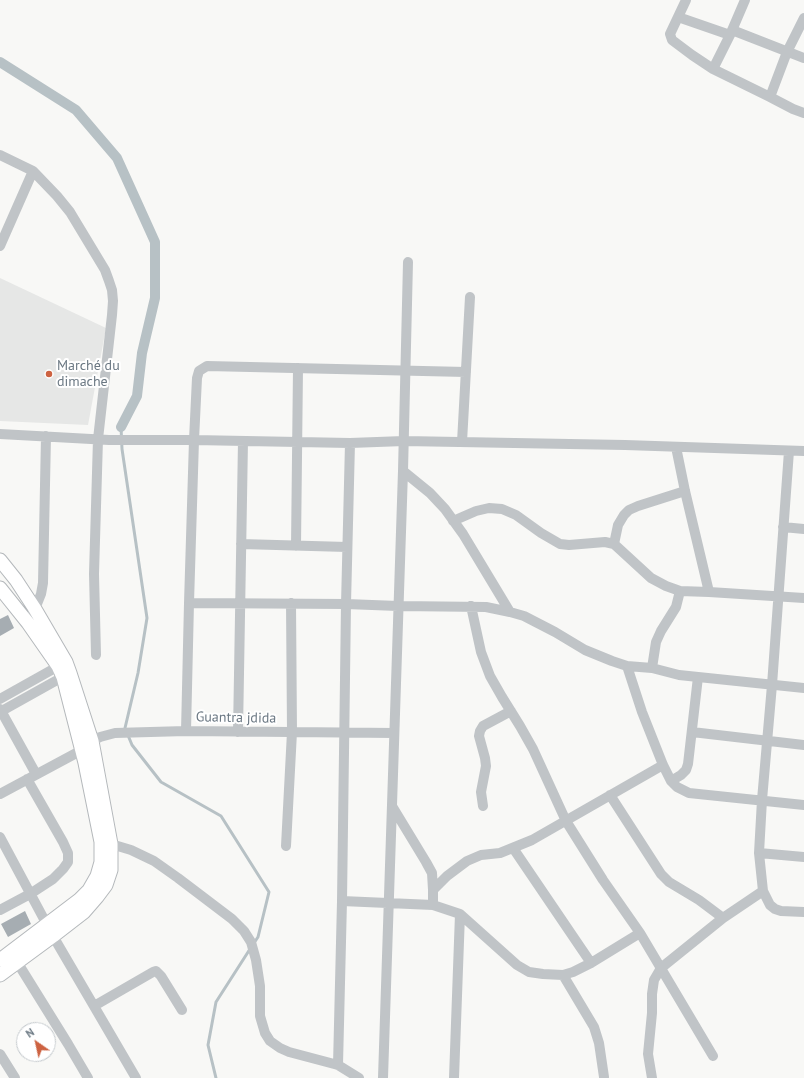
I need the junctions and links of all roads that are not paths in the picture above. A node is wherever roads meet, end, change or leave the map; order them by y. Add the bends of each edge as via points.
1 (686, 0) edge
2 (745, 0) edge
3 (678, 17) junction
4 (804, 18) edge
5 (731, 32) junction
6 (787, 52) junction
7 (804, 58) edge
8 (713, 68) junction
9 (770, 97) junction
10 (804, 113) edge
11 (0, 155) edge
12 (33, 171) junction
13 (0, 246) edge
14 (408, 262) dead end
15 (470, 296) dead end
16 (298, 368) junction
17 (405, 370) junction
18 (466, 372) junction
19 (0, 434) edge
20 (46, 436) junction
21 (98, 439) junction
22 (194, 440) junction
23 (243, 441) junction
24 (404, 441) junction
25 (297, 442) junction
26 (462, 442) junction
27 (350, 443) junction
28 (676, 447) junction
29 (789, 451) junction
30 (804, 451) edge
31 (403, 471) junction
32 (685, 491) junction
33 (453, 521) junction
34 (783, 527) junction
35 (804, 528) edge
36 (241, 544) junction
37 (614, 544) junction
38 (296, 546) junction
39 (347, 547) junction
40 (0, 560) edge
41 (0, 588) edge
42 (680, 591) junction
43 (709, 592) junction
44 (778, 597) junction
45 (804, 598) edge
46 (189, 603) junction
47 (240, 603) junction
48 (291, 603) junction
49 (346, 604) junction
50 (398, 606) junction
51 (471, 606) junction
52 (35, 609) junction
53 (510, 612) junction
54 (28, 623) junction
55 (96, 656) dead end
56 (627, 666) junction
57 (652, 668) junction
58 (64, 670) junction
59 (698, 677) junction
60 (772, 685) junction
61 (804, 688) edge
62 (0, 699) edge
63 (0, 711) edge
64 (511, 711) junction
65 (186, 731) junction
66 (238, 732) junction
67 (292, 732) junction
68 (692, 732) junction
69 (344, 733) junction
70 (394, 733) junction
71 (767, 741) junction
72 (92, 742) junction
73 (804, 745) edge
74 (82, 750) junction
75 (663, 765) junction
76 (32, 776) junction
77 (671, 781) junction
78 (0, 794) edge
79 (610, 795) junction
80 (762, 800) junction
81 (804, 805) edge
82 (392, 806) junction
83 (483, 806) dead end
84 (566, 821) junction
85 (0, 836) edge
86 (106, 843) junction
87 (286, 846) dead end
88 (513, 848) junction
89 (759, 854) junction
90 (804, 857) edge
91 (433, 890) junction
92 (763, 891) junction
93 (30, 894) junction
94 (342, 901) junction
95 (388, 904) junction
96 (432, 905) junction
97 (0, 910) edge
98 (804, 912) edge
99 (460, 914) junction
100 (723, 918) junction
101 (50, 930) junction
102 (640, 933) junction
103 (9, 958) edge
104 (591, 963) junction
105 (661, 968) junction
106 (0, 975) edge
107 (563, 975) junction
108 (94, 1006) junction
109 (182, 1010) dead end
110 (0, 1054) edge
111 (713, 1056) dead end
112 (338, 1065) junction
113 (604, 1077) edge
114 (15, 1078) edge
115 (88, 1078) edge
116 (136, 1078) edge
117 (358, 1078) edge
118 (383, 1078) edge
119 (454, 1078) edge
120 (652, 1078) edge

1 - 3 street
2 - 5 street
3 - 5 street
3 - 8 street via 671,37 692,55
4 - 6 street
5 - 6 street
5 - 8 street
6 - 7 street
6 - 9 street
8 - 9 street
9 - 10 street
11 - 12 street
12 - 13 street
12 - 21 street via 70,212 110,281 113,301
14 - 17 street
15 - 18 street
16 - 17 street
16 - 22 street via 207,366 200,371 197,378
16 - 25 street
17 - 18 street
17 - 24 street
18 - 26 street
19 - 20 street
20 - 21 street
20 - 52 street via 44,571 41,594
21 - 22 street
21 - 55 street via 94,574
22 - 23 street
22 - 46 street
23 - 25 street
23 - 36 street
24 - 26 street
24 - 27 street
24 - 31 street
25 - 27 street
25 - 38 street
26 - 28 street
27 - 39 street
28 - 29 street
28 - 32 street
29 - 30 street
29 - 34 street
31 - 33 street via 430,493
31 - 50 street
32 - 37 street via 629,510 618,525
32 - 43 street
33 - 37 street via 488,508 502,509 516,515 560,544
33 - 53 street
34 - 35 street
34 - 44 street
36 - 38 street
36 - 47 street
37 - 42 street via 651,578
38 - 39 street
39 - 49 street
40 - 52 main road
41 - 54 main road
42 - 43 street
42 - 57 street via 676,607 656,642
43 - 44 street
44 - 45 street
44 - 60 street
46 - 47 street
46 - 65 street
47 - 48 street
47 - 66 street
48 - 49 street
48 - 67 street
49 - 50 street
49 - 69 street
50 - 51 street
50 - 70 street
51 - 53 street
51 - 64 street via 481,652 490,676
52 - 54 street
52 - 58 main road
53 - 56 street via 524,616 585,650
54 - 58 main road
56 - 57 street
56 - 75 street
57 - 59 street
58 - 62 street
58 - 63 street
58 - 72 main road
58 - 74 main road
59 - 60 street
59 - 68 street
60 - 61 street
60 - 71 street
63 - 76 street
64 - 83 street via 483,726 478,736 486,766 481,792
64 - 84 street
65 - 66 street, Guantra jdida
65 - 72 street, Guantra jdida via 115,733
66 - 67 street, Guantra jdida
67 - 69 street, Guantra jdida
67 - 87 street
68 - 71 street
68 - 77 street via 686,770
69 - 70 street, Guantra jdida
69 - 94 street
70 - 82 street
71 - 73 street
71 - 80 street
72 - 74 street, Guantra jdida
72 - 86 main road
74 - 76 street, Guantra jdida
74 - 86 main road via 92,797
75 - 77 street
75 - 79 street
76 - 78 street, Guantra jdida
76 - 93 street via 68,853 68,862 53,878
77 - 80 street via 689,793
79 - 84 street
79 - 100 street via 661,874
80 - 81 street
80 - 89 street
82 - 91 street via 432,873
82 - 95 street
84 - 88 street
84 - 102 street
85 - 93 street
86 - 101 main road via 97,876 90,890
86 - 112 street via 131,850 154,862 232,919 252,942 260,986 260,1016 270,1041 289,1052
88 - 91 street via 466,861
88 - 104 street
89 - 90 street
89 - 92 street
91 - 96 street
92 - 98 street via 775,909
92 - 100 street
93 - 97 street
93 - 101 street
94 - 95 street
94 - 112 street
95 - 96 street
95 - 118 street
96 - 99 street
99 - 107 street via 517,965 529,972
99 - 119 street
100 - 105 street
101 - 103 main road
101 - 108 street
102 - 104 street
102 - 105 street
103 - 106 main road
103 - 115 street
104 - 107 street
105 - 111 street
105 - 120 street via 654,980 652,994 648,1054
107 - 113 street via 594,1027
108 - 109 street via 156,971
108 - 116 street
110 - 114 street
112 - 117 street

